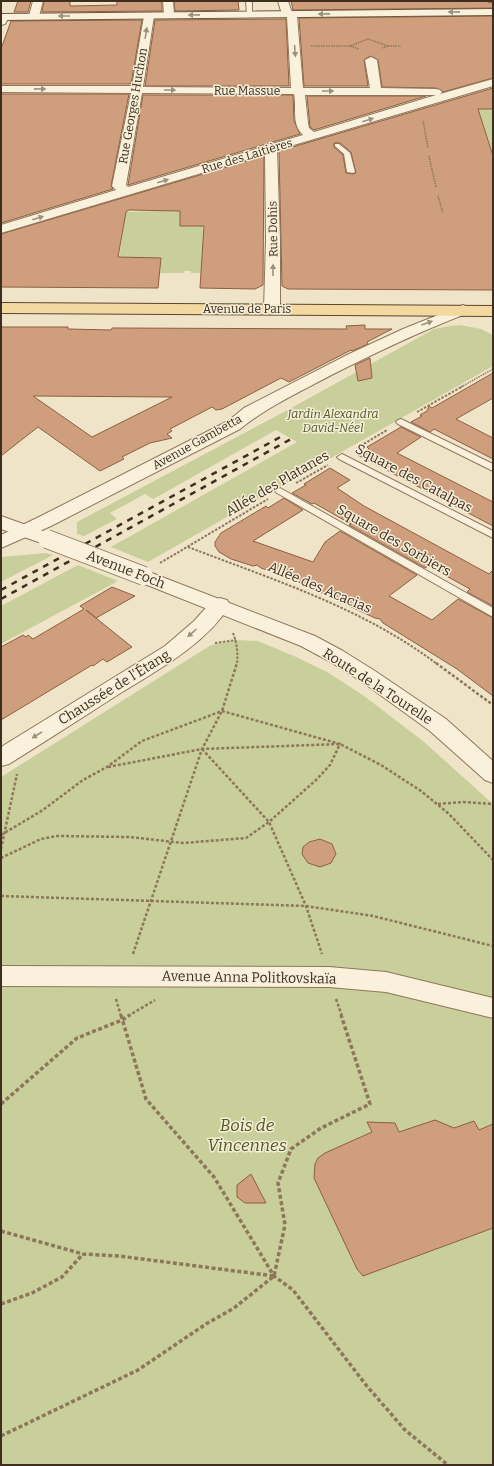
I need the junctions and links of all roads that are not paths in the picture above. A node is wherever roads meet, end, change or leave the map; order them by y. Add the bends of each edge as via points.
1 (38, 1) edge
2 (168, 1) edge
3 (249, 1) edge
4 (283, 1) edge
5 (493, 12) edge
6 (250, 14) junction
7 (289, 14) junction
8 (34, 16) junction
9 (149, 16) junction
10 (169, 16) junction
11 (2, 19) edge
12 (371, 60) dead end
13 (493, 82) edge
14 (1, 89) edge
15 (137, 90) junction
16 (299, 91) junction
17 (376, 92) junction
18 (461, 92) junction
19 (493, 92) edge
20 (321, 136) junction
21 (337, 145) dead end
22 (271, 149) junction
23 (351, 172) dead end
24 (126, 192) junction
25 (1, 229) edge
26 (1, 308) edge
27 (272, 309) junction
28 (411, 310) junction
29 (463, 310) junction
30 (493, 310) edge
31 (392, 339) junction
32 (401, 422) road end
33 (342, 457) road end
34 (493, 468) edge
35 (280, 491) road end
36 (1, 522) edge
37 (26, 531) junction
38 (493, 535) edge
39 (1, 542) edge
40 (220, 606) junction
41 (493, 613) edge
42 (250, 618) joint
43 (9, 763) edge
44 (493, 774) edge
45 (1, 976) edge
46 (493, 1008) edge

1 - 8 street
2 - 10 street
3 - 6 lane
4 - 7 street
5 -> 7 street
6 - 7 street
6 -> 10 street
7 -> 16 street via 292,16
9 -> 8 street
8 - 11 street
9 - 10 street
15 -> 9 street, Rue Georges Huchon
12 - 17 street
13 - 18 street, Rue des Laitières
14 -> 15 street, Rue Massue
15 -> 16 street, Rue Massue
15 - 24 street, Rue Georges Huchon via 119,186
16 -> 17 street, Rue Massue
16 - 20 street via 303,126 307,132
17 - 18 street, Rue Massue
18 - 19 street, Rue Massue
20 -> 18 street, Rue des Laitières
20 - 22 street, Rue des Laitières
21 - 23 lane via 347,153
24 -> 22 street, Rue des Laitières
27 -> 22 street, Rue Dohis
25 -> 24 street, Rue des Laitières
26 - 27 main road, Avenue de Paris
27 - 28 main road, Avenue de Paris
28 - 29 main road, Avenue de Paris
28 - 31 street, Avenue Gambetta
29 - 30 main road, Avenue de Paris
31 -> 29 street, Avenue Gambetta
31 - 37 street, Avenue Gambetta via 250,412 234,425
32 - 34 lane
33 - 38 lane, Square des Catalpas
35 - 41 lane, Square des Sorbiers
36 - 37 street, Avenue Foch
37 - 39 street, Avenue Gambetta
37 - 40 street, Avenue Foch, bridge via 149,571
40 - 42 street, Avenue Foch
40 -> 43 street, Chaussée de l'Étang via 172,651
42 - 44 street, Route de la Tourelle via 308,641 368,676 438,725
45 - 46 street, Avenue Anna Politkovskaïa via 329,977 386,982

